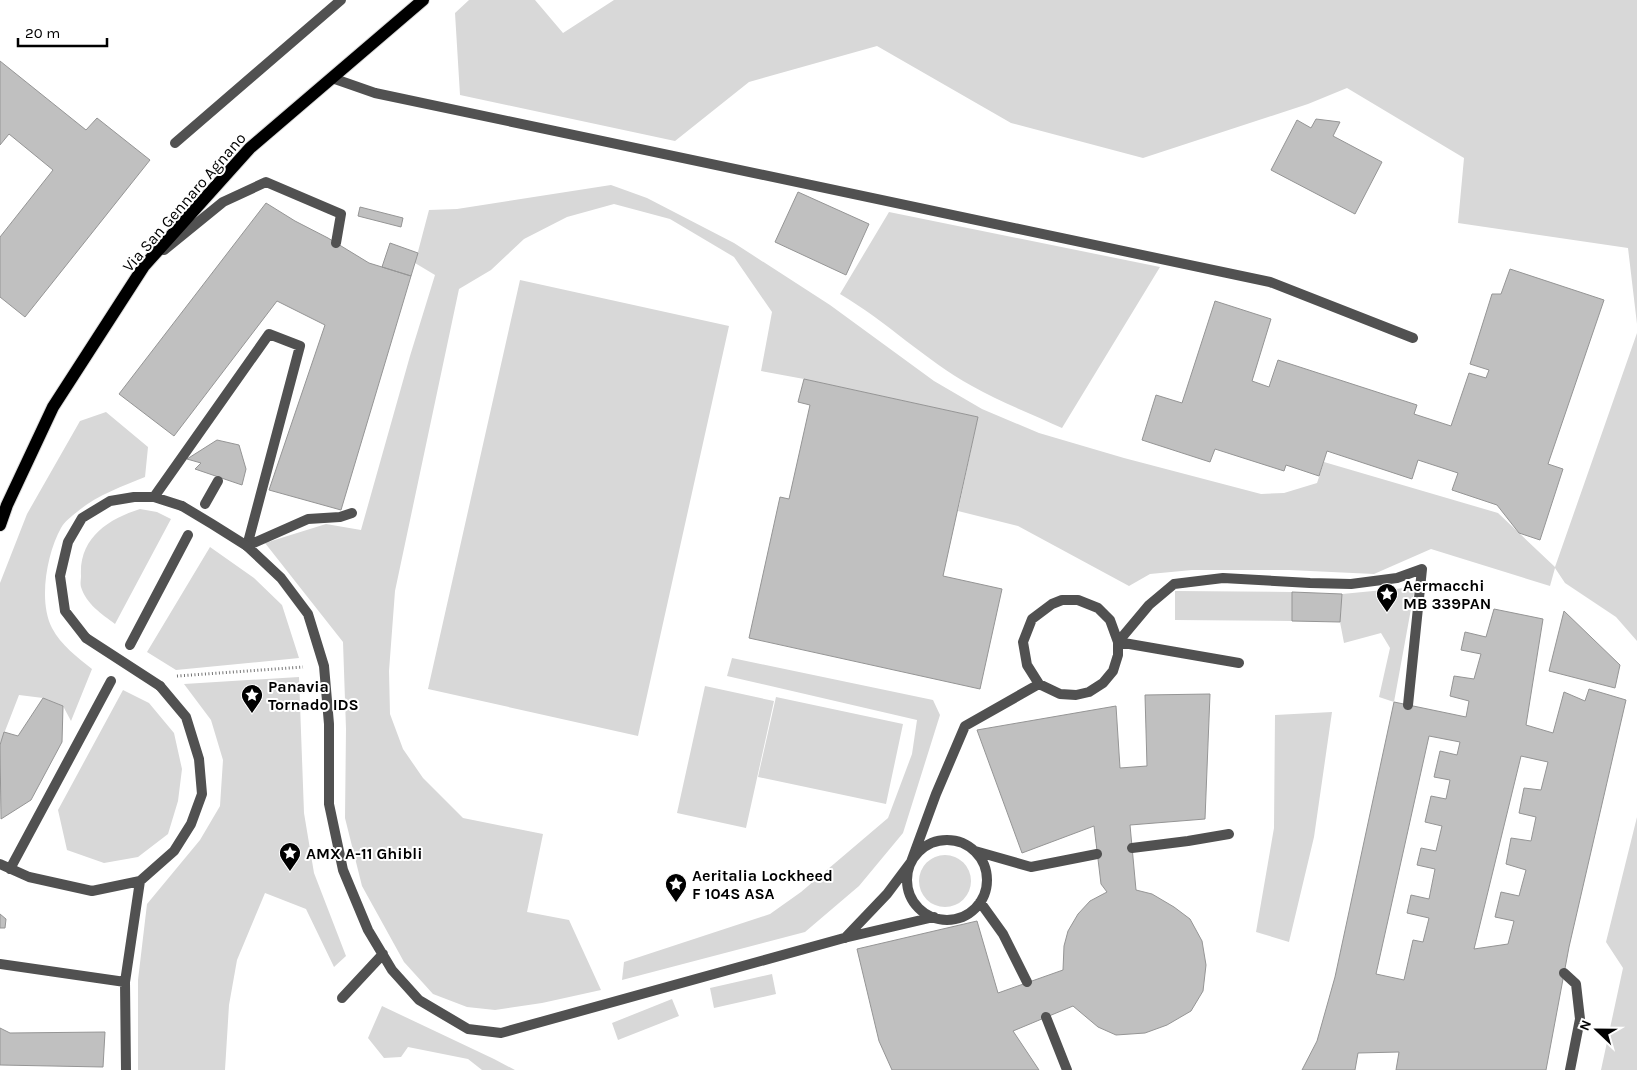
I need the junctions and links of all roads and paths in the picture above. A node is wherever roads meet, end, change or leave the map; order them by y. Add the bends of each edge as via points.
1 (341, 0) edge
2 (423, 0) edge
3 (332, 78) junction
4 (175, 143) dead end
5 (336, 243) dead end
6 (144, 266) junction
7 (1413, 338) dead end
8 (218, 481) dead end
9 (154, 497) junction
10 (205, 504) dead end
11 (352, 513) dead end
12 (0, 525) edge
13 (188, 535) dead end
14 (247, 546) junction
15 (1118, 642) junction
16 (130, 644) dead end
17 (1239, 663) dead end
18 (324, 666) junction
19 (148, 678) junction
20 (110, 681) dead end
21 (1039, 684) junction
22 (1408, 705) dead end
23 (1229, 834) dead end
24 (1132, 848) dead end
25 (975, 851) junction
26 (1097, 854) dead end
27 (911, 862) junction
28 (5, 867) edge
29 (140, 881) junction
30 (980, 902) junction
31 (934, 917) junction
32 (844, 938) junction
33 (383, 954) junction
34 (0, 964) edge
35 (1564, 973) dead end
36 (125, 982) junction
37 (1027, 982) dead end
38 (342, 998) dead end
39 (1046, 1018) dead end
40 (126, 1070) edge
41 (1067, 1070) edge
42 (1570, 1070) edge

1 - 4 lane
2 - 3 main road, Via San Gennaro Agnano
3 - 6 main road, Via San Gennaro Agnano via 250,148
3 - 7 lane via 384,95 1270,282
5 - 6 lane via 340,214 266,182 223,202
6 - 12 main road, Via San Gennaro Agnano via 53,407
8 - 10 lane
9 - 14 lane, bridge via 182,506
9 - 14 lane via 269,334 300,346
9 - 19 lane, bridge via 110,501 82,518 68,542 60,576 65,611 86,638
11 - 14 lane via 340,518 308,519
13 - 16 lane
14 - 18 lane via 281,578 308,614
15 - 17 lane
15 - 21 lane via 1113,671 1103,683 1088,692 1060,694
15 - 21 lane via 1110,620 1098,608 1078,600 1052,604 1032,619 1023,642 1027,665
15 - 22 lane via 1149,606 1174,584 1222,578 1351,584 1397,578 1422,569
18 - 19 path
18 - 33 lane via 329,804 343,870 368,930
19 - 29 lane, bridge via 160,686 186,717 199,759 202,794 191,824 174,852
20 - 28 lane
21 - 27 lane via 965,726
23 - 24 lane
25 - 26 lane via 1030,867
25 - 27 lane via 964,843 948,839 935,841 917,853
25 - 30 lane via 986,871 986,890
27 - 31 lane via 908,887 915,904 925,914
27 - 32 lane via 887,894
28 - 29 lane via 29,877 92,891
29 - 36 lane
30 - 31 lane via 971,912 958,918
30 - 37 lane via 1003,934
31 - 32 lane
32 - 33 lane via 500,1033 468,1029 419,1000 392,970
33 - 38 lane
34 - 36 lane
35 - 42 lane via 1576,984 1580,1019
36 - 40 lane
39 - 41 lane

